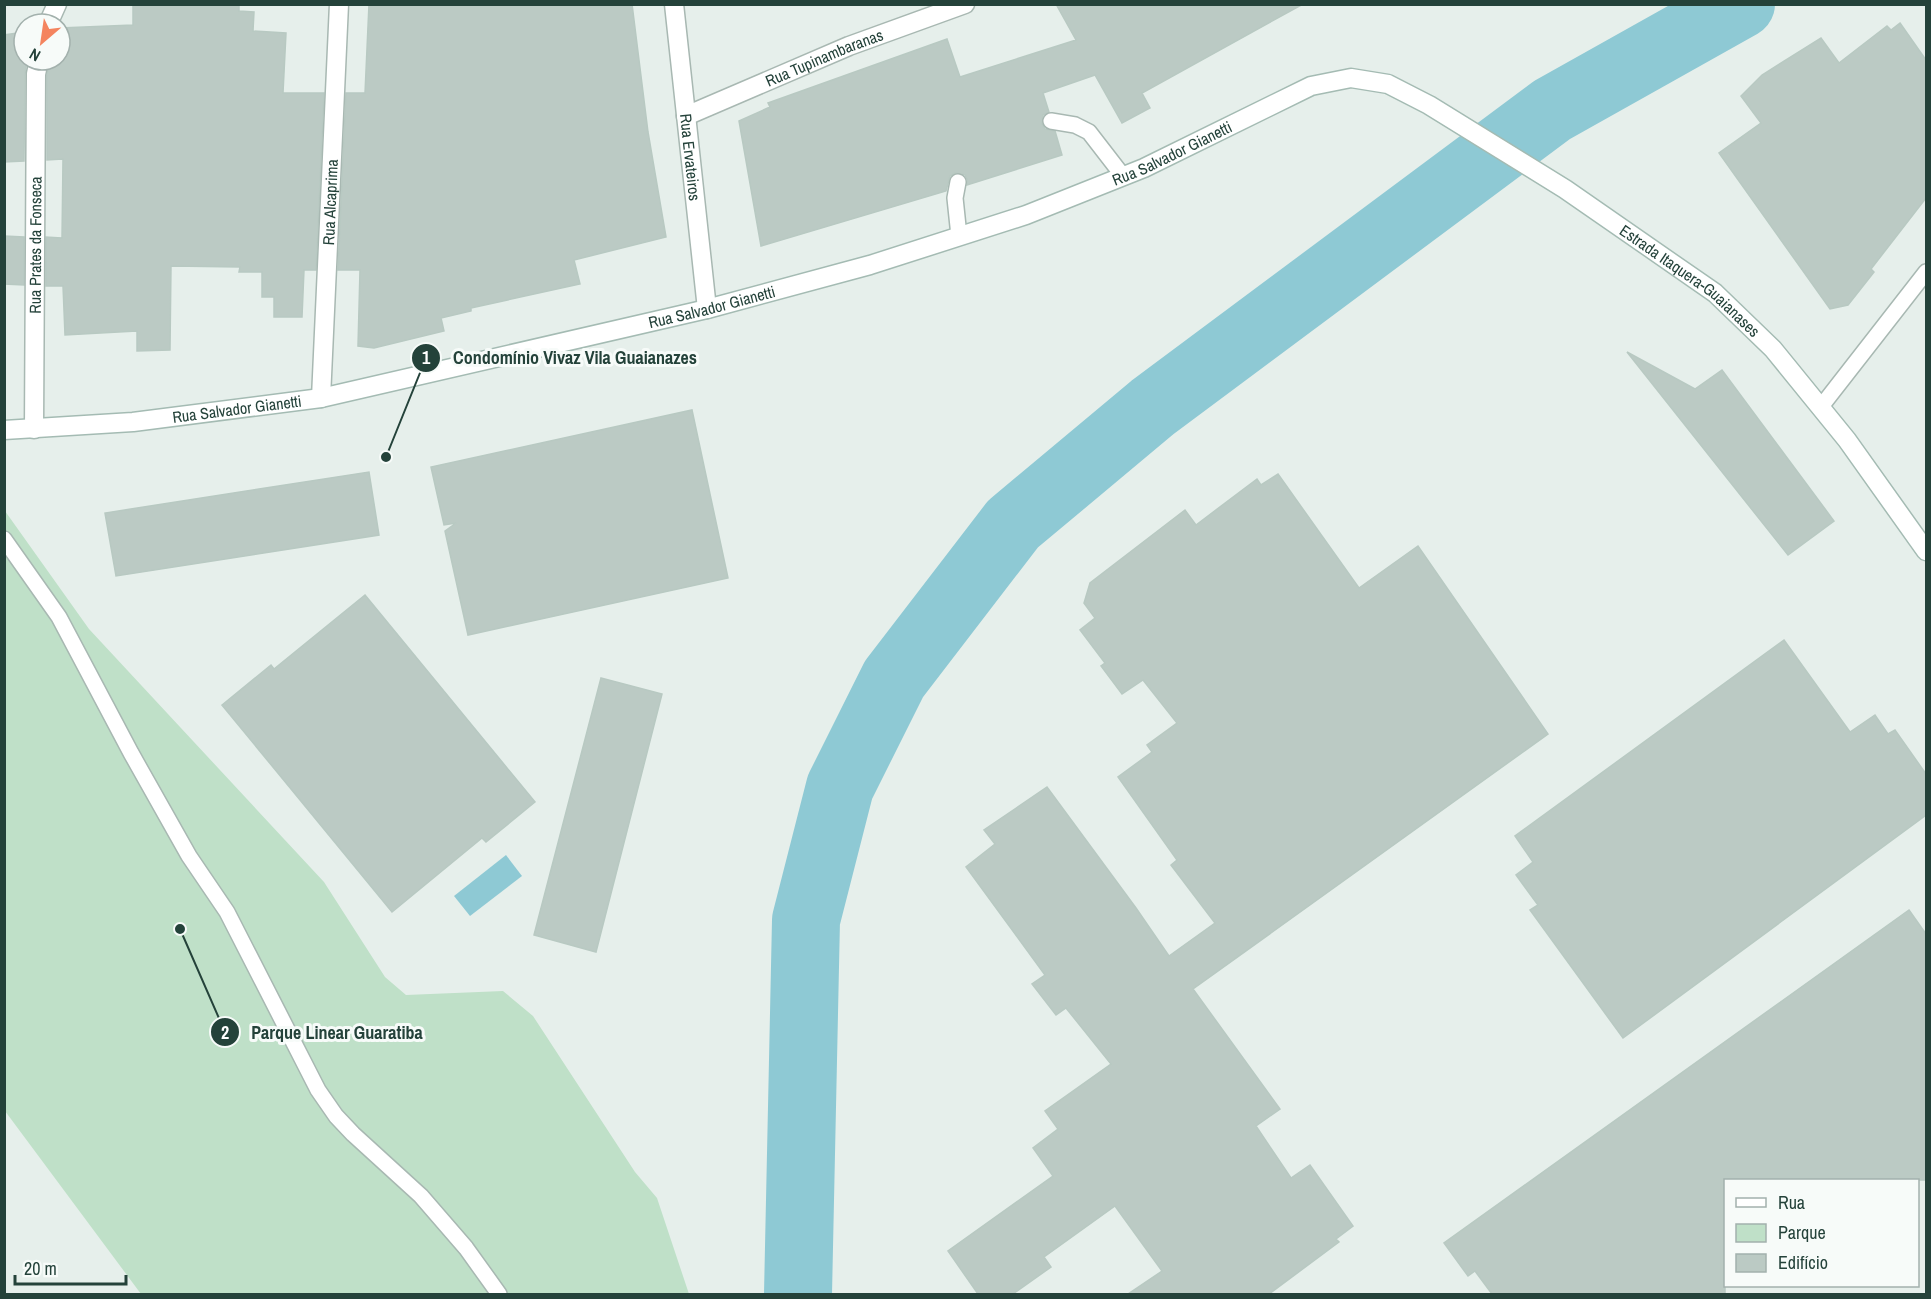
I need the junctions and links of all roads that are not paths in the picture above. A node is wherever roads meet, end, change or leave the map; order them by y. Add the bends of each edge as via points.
1 (339, 4) edge
2 (674, 4) edge
3 (965, 4) edge
4 (36, 72) edge
5 (1388, 84) joint
6 (686, 116) junction
7 (1052, 121) dead end
8 (1123, 176) junction
9 (958, 182) dead end
10 (959, 236) junction
11 (1926, 272) edge
12 (707, 309) junction
13 (321, 398) junction
14 (1821, 408) junction
15 (34, 429) junction
16 (4, 430) edge
17 (4, 539) edge
18 (1926, 550) edge
19 (499, 1294) edge

1 - 13 main road, Rua Alcaprima
2 - 6 main road, Rua Ervateiros
3 - 6 main road, Rua Tupinambaranas via 849,46
4 - 15 main road, Rua Prates da Fonseca
5 - 8 main road, Rua Salvador Gianetti via 1351,78 1311,86
5 - 14 main road, Estrada Itaquera-Guaianases via 1565,189 1715,293 1773,349
6 - 12 main road, Rua Ervateiros
7 - 8 lane via 1089,132
8 - 10 main road, Rua Salvador Gianetti via 1026,215
9 - 10 lane via 955,198
10 - 12 main road, Rua Salvador Gianetti via 870,265
11 - 14 lane
12 - 13 main road, Rua Salvador Gianetti
13 - 15 main road, Rua Salvador Gianetti via 133,422
14 - 18 main road, Estrada Itaquera-Guaianases
15 - 16 main road, Rua Salvador Gianetti
17 - 19 lane via 59,617 189,856 227,912 318,1090 353,1134 422,1196

